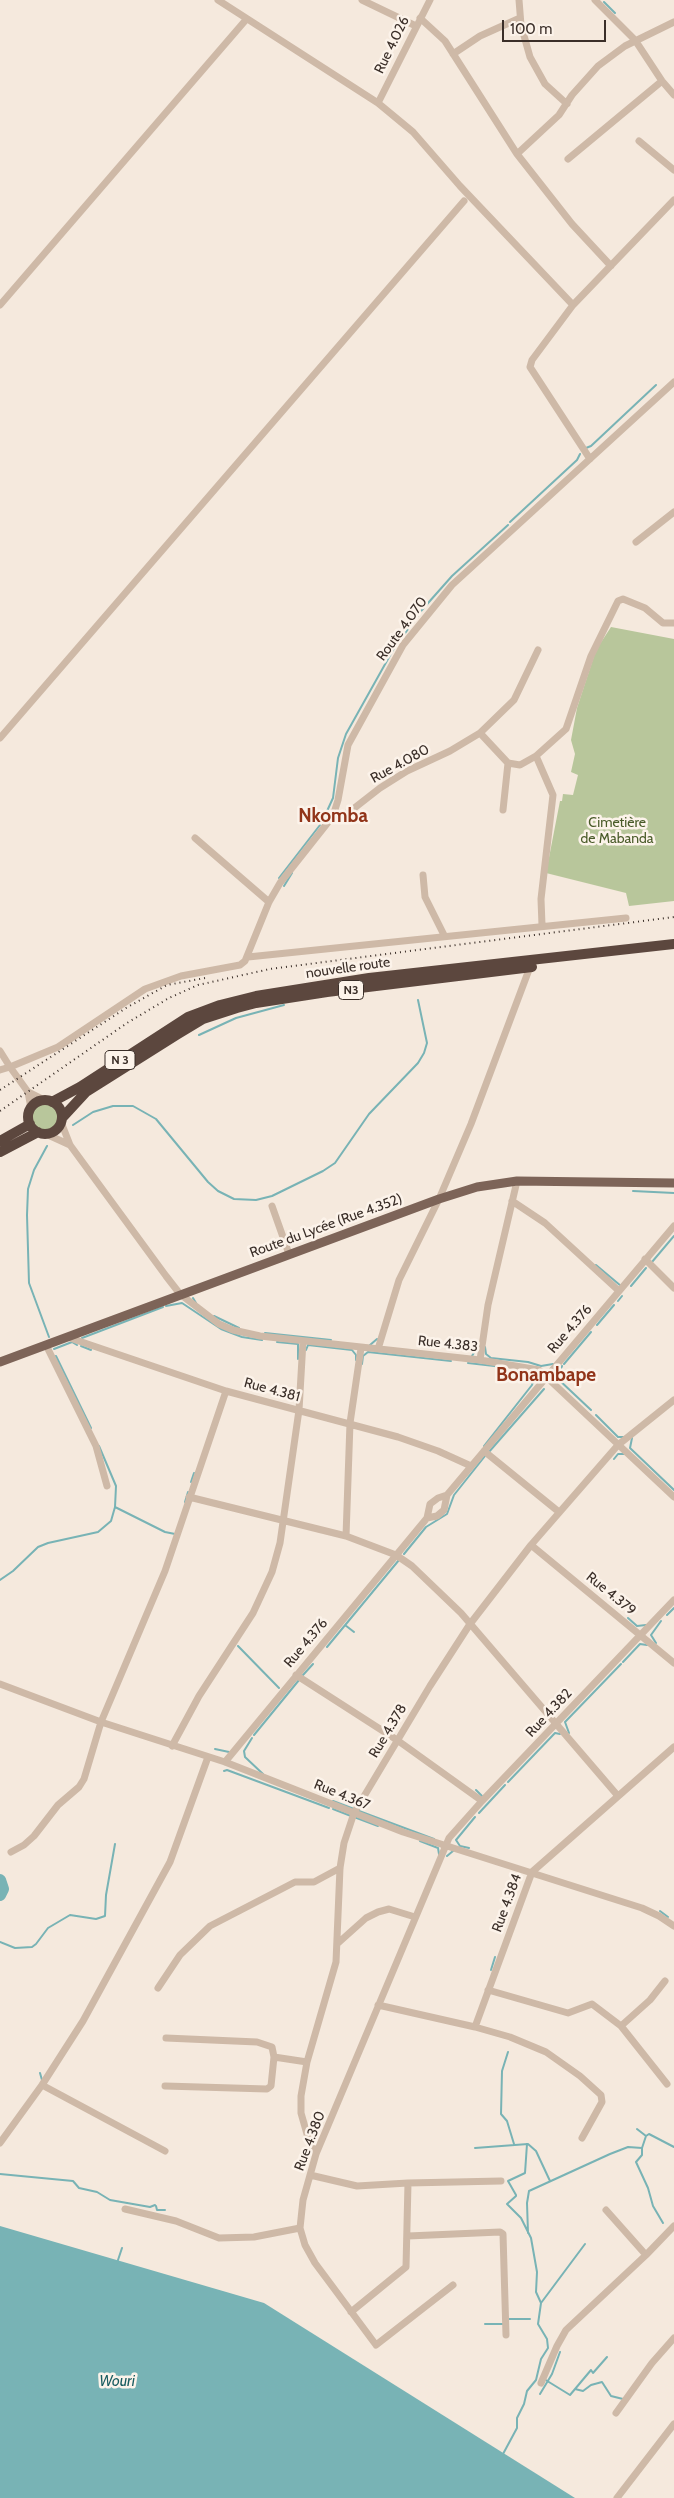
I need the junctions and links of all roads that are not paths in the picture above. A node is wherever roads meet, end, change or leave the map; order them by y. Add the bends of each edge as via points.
1 (218, 0) edge
2 (362, 0) edge
3 (430, 0) edge
4 (519, 0) edge
5 (595, 0) edge
6 (420, 18) junction
7 (520, 18) junction
8 (244, 22) dead end
9 (674, 22) edge
10 (416, 26) junction
11 (635, 40) junction
12 (453, 54) junction
13 (662, 82) junction
14 (674, 95) edge
15 (378, 103) junction
16 (567, 104) junction
17 (639, 141) dead end
18 (517, 154) junction
19 (568, 159) dead end
20 (674, 170) edge
21 (674, 200) edge
22 (464, 201) dead end
23 (611, 266) junction
24 (0, 305) edge
25 (573, 306) junction
26 (674, 382) edge
27 (590, 459) junction
28 (674, 512) edge
29 (636, 542) dead end
30 (674, 622) edge
31 (538, 650) dead end
32 (480, 733) junction
33 (0, 738) edge
34 (536, 756) junction
35 (508, 763) junction
36 (504, 810) dead end
37 (333, 816) junction
38 (195, 838) dead end
39 (423, 875) dead end
40 (269, 902) junction
41 (626, 918) dead end
42 (542, 925) junction
43 (444, 935) junction
44 (674, 944) edge
45 (674, 951) edge
46 (248, 957) junction
47 (530, 967) junction
48 (487, 969) junction
49 (326, 988) junction
50 (188, 1017) joint
51 (0, 1051) edge
52 (10, 1067) junction
53 (0, 1070) edge
54 (28, 1092) junction
55 (48, 1101) junction
56 (31, 1108) junction
57 (62, 1120) junction
58 (30, 1124) junction
59 (42, 1133) junction
60 (0, 1141) edge
61 (70, 1146) junction
62 (0, 1152) edge
63 (518, 1181) junction
64 (674, 1183) edge
65 (439, 1199) junction
66 (512, 1201) junction
67 (272, 1206) dead end
68 (674, 1226) edge
69 (289, 1254) junction
70 (646, 1259) junction
71 (674, 1288) edge
72 (618, 1291) junction
73 (180, 1294) junction
74 (67, 1337) junction
75 (303, 1341) junction
76 (46, 1345) junction
77 (361, 1348) junction
78 (378, 1349) junction
79 (480, 1360) junction
80 (0, 1362) edge
81 (546, 1375) junction
82 (226, 1391) junction
83 (674, 1400) edge
84 (300, 1410) junction
85 (350, 1423) junction
86 (618, 1445) junction
87 (484, 1451) junction
88 (471, 1466) junction
89 (107, 1486) dead end
90 (447, 1495) junction
91 (189, 1496) junction
92 (674, 1497) edge
93 (559, 1512) junction
94 (427, 1518) junction
95 (284, 1520) junction
96 (346, 1536) junction
97 (531, 1545) junction
98 (396, 1555) junction
99 (674, 1600) edge
100 (470, 1624) junction
101 (641, 1634) junction
102 (674, 1663) edge
103 (296, 1675) junction
104 (0, 1684) edge
105 (101, 1722) junction
106 (555, 1725) junction
107 (397, 1740) junction
108 (172, 1746) junction
109 (674, 1747) edge
110 (208, 1756) junction
111 (225, 1762) junction
112 (618, 1796) junction
113 (482, 1801) junction
114 (354, 1813) junction
115 (445, 1846) junction
116 (11, 1852) dead end
117 (340, 1868) junction
118 (532, 1872) junction
119 (415, 1917) junction
120 (674, 1926) edge
121 (337, 1944) junction
122 (665, 1981) dead end
123 (158, 1988) dead end
124 (488, 1990) junction
125 (378, 2005) junction
126 (621, 2026) junction
127 (475, 2027) junction
128 (166, 2038) dead end
129 (274, 2057) junction
130 (307, 2062) junction
131 (667, 2084) dead end
132 (42, 2085) junction
133 (165, 2086) dead end
134 (582, 2138) dead end
135 (0, 2143) edge
136 (165, 2151) dead end
137 (316, 2154) junction
138 (310, 2174) junction
139 (501, 2181) dead end
140 (408, 2183) junction
141 (125, 2209) dead end
142 (606, 2210) dead end
143 (674, 2226) edge
144 (300, 2228) junction
145 (408, 2236) junction
146 (646, 2255) junction
147 (453, 2285) dead end
148 (351, 2312) junction
149 (506, 2335) dead end
150 (674, 2338) edge
151 (541, 2383) dead end
152 (616, 2413) dead end
153 (674, 2424) edge
154 (617, 2498) edge

1 - 15 street
2 - 10 street
3 - 6 street, Rue 4.026
4 - 7 street
5 - 11 street
6 - 10 street, Rue 4.026
6 - 12 street via 439,34
7 - 12 street via 480,36
7 - 16 street via 526,45 542,80
8 - 24 street
9 - 11 street
10 - 15 street, Rue 4.026
11 - 13 street
11 - 16 street via 598,66
12 - 18 street
13 - 14 street
13 - 19 street
15 - 25 street via 413,132
16 - 18 street via 560,115
17 - 20 street
18 - 23 street via 572,224
21 - 23 street
22 - 33 street
23 - 25 street
25 - 27 street via 530,367
26 - 27 street, Route 4.070
27 - 37 street, Route 4.070 via 452,585 403,645 348,745
28 - 29 street
30 - 34 street via 663,623 645,608 623,599 618,601 590,656 566,730
31 - 32 street, Rue 4.080 via 514,700
32 - 35 street
32 - 37 street, Rue 4.080 via 407,771 348,813
34 - 35 street via 520,765
34 - 42 street via 553,794 541,899
35 - 36 street
37 - 40 street, Route 4.070
38 - 40 street
39 - 43 street via 425,897
40 - 46 street, Route 4.070
41 - 42 street
42 - 43 street
43 - 46 street
44 - 48 highway, nouvelle route / N3
45 - 47 highway, nouvelle route / N3
46 - 52 street via 240,965 182,976 145,990 58,1047
47 - 48 highway, nouvelle route / N3
47 - 65 street via 472,1124
48 - 49 highway, nouvelle route / N3
49 - 50 highway, nouvelle route / N3 via 256,996 220,1004
49 - 57 highway, nouvelle route / N3 via 256,1003 203,1020 86,1092
50 - 55 highway, nouvelle route / N 3 via 80,1087
51 - 52 street
52 - 53 street
52 - 54 street
54 - 55 street
54 - 56 street
55 - 56 highway via 37,1102
55 - 57 highway via 59,1107
56 - 58 highway
57 - 59 highway via 54,1132
57 - 61 street
58 - 59 highway
58 - 60 highway
59 - 61 street
59 - 62 highway via 14,1142
61 - 73 street, Rue 4.383
63 - 64 main road, Route du Lycée (Rue 4.352) via 575,1178 631,1186
63 - 65 main road, Route du Lycée (Rue 4.352) via 477,1187
63 - 66 street
65 - 69 main road, Route du Lycée (Rue 4.352)
65 - 78 street via 399,1280
66 - 72 street via 546,1223
66 - 79 street via 488,1305
67 - 69 street
68 - 70 street, Rue 4.376
69 - 73 main road, Route du Lycée (Rue 4.352)
70 - 71 street
70 - 72 street, Rue 4.376
72 - 81 street, Rue 4.376
73 - 74 main road, Route du Lycée (Rue 4.352)
73 - 75 street, Rue 4.383 via 200,1311 233,1330
74 - 76 main road, Route du Lycée (Rue 4.352)
74 - 82 street, Rue 4.381
75 - 77 street, Rue 4.383
75 - 84 street
76 - 80 main road, Route du Lycée (Rue 4.352)
76 - 89 street via 96,1446
77 - 78 street, Rue 4.383
77 - 85 street
78 - 79 street, Rue 4.383
79 - 81 street, Rue 4.383 via 532,1368
81 - 86 street, Rue 4.383
81 - 87 street, Rue 4.376
82 - 84 street, Rue 4.381
82 - 91 street
83 - 86 street, Rue 4.378
84 - 85 street, Rue 4.381
84 - 95 street
85 - 88 street, Rue 4.381 via 438,1451
85 - 96 street
86 - 92 street, Rue 4.383
86 - 93 street, Rue 4.378
87 - 88 street, Rue 4.376
87 - 93 street
88 - 90 street, Rue 4.376
90 - 94 street via 430,1504
90 - 94 street via 444,1510
91 - 95 street
91 - 105 street via 165,1571
93 - 97 street, Rue 4.378
94 - 98 street, Rue 4.376
95 - 96 street
95 - 108 street via 272,1572 253,1613 199,1696
96 - 98 street
97 - 100 street, Rue 4.378
97 - 101 street, Rue 4.379
98 - 100 street via 412,1566
98 - 103 street, Rue 4.376
99 - 101 street, Rue 4.382
100 - 106 street
100 - 107 street, Rue 4.378
101 - 102 street, Rue 4.379
101 - 106 street, Rue 4.382
103 - 107 street
103 - 111 street, Rue 4.376
104 - 105 street, Rue 4.367
105 - 108 street, Rue 4.367
105 - 116 street via 82,1784 64,1799 34,1836
106 - 112 street
106 - 113 street, Rue 4.382
107 - 113 street
107 - 114 street, Rue 4.378
108 - 110 street, Rue 4.367
109 - 112 street, Rue 4.384
110 - 111 street, Rue 4.367
110 - 132 street via 170,1862 83,2021
111 - 114 street, Rue 4.367
112 - 118 street, Rue 4.384
113 - 115 street, Rue 4.382
114 - 115 street, Rue 4.367
114 - 117 street, Rue 4.378
115 - 118 street, Rue 4.367
115 - 119 street, Rue 4.380
117 - 121 street, Rue 4.378
117 - 123 street via 314,1882 295,1882 210,1926 180,1955
118 - 120 street, Rue 4.367 via 642,1908
118 - 124 street, Rue 4.384
119 - 121 street via 389,1910 378,1912 366,1918
119 - 125 street, Rue 4.380
121 - 130 street, Rue 4.378 via 336,1962
122 - 126 street via 650,2000
124 - 126 street via 568,2013 592,2004
124 - 127 street, Rue 4.384
125 - 127 street
125 - 137 street, Rue 4.380
126 - 131 street
127 - 134 street via 546,2052 601,2095 602,2102
128 - 129 street via 256,2042 272,2047
129 - 130 street
129 - 133 street via 271,2086 267,2089
130 - 137 street, Rue 4.378 via 301,2114
132 - 135 street
132 - 136 street
137 - 138 street, Rue 4.380
138 - 140 street via 357,2186
138 - 144 street, Rue 4.380
139 - 140 street
140 - 145 street
141 - 144 street via 176,2221 219,2238 254,2237
142 - 146 street
143 - 146 street
144 - 148 street, Rue 4.380 via 305,2245
145 - 148 street via 406,2267
145 - 149 street via 504,2234
146 - 151 street via 566,2330
147 - 148 street, Rue 4.380 via 376,2344
150 - 152 street
153 - 154 street

